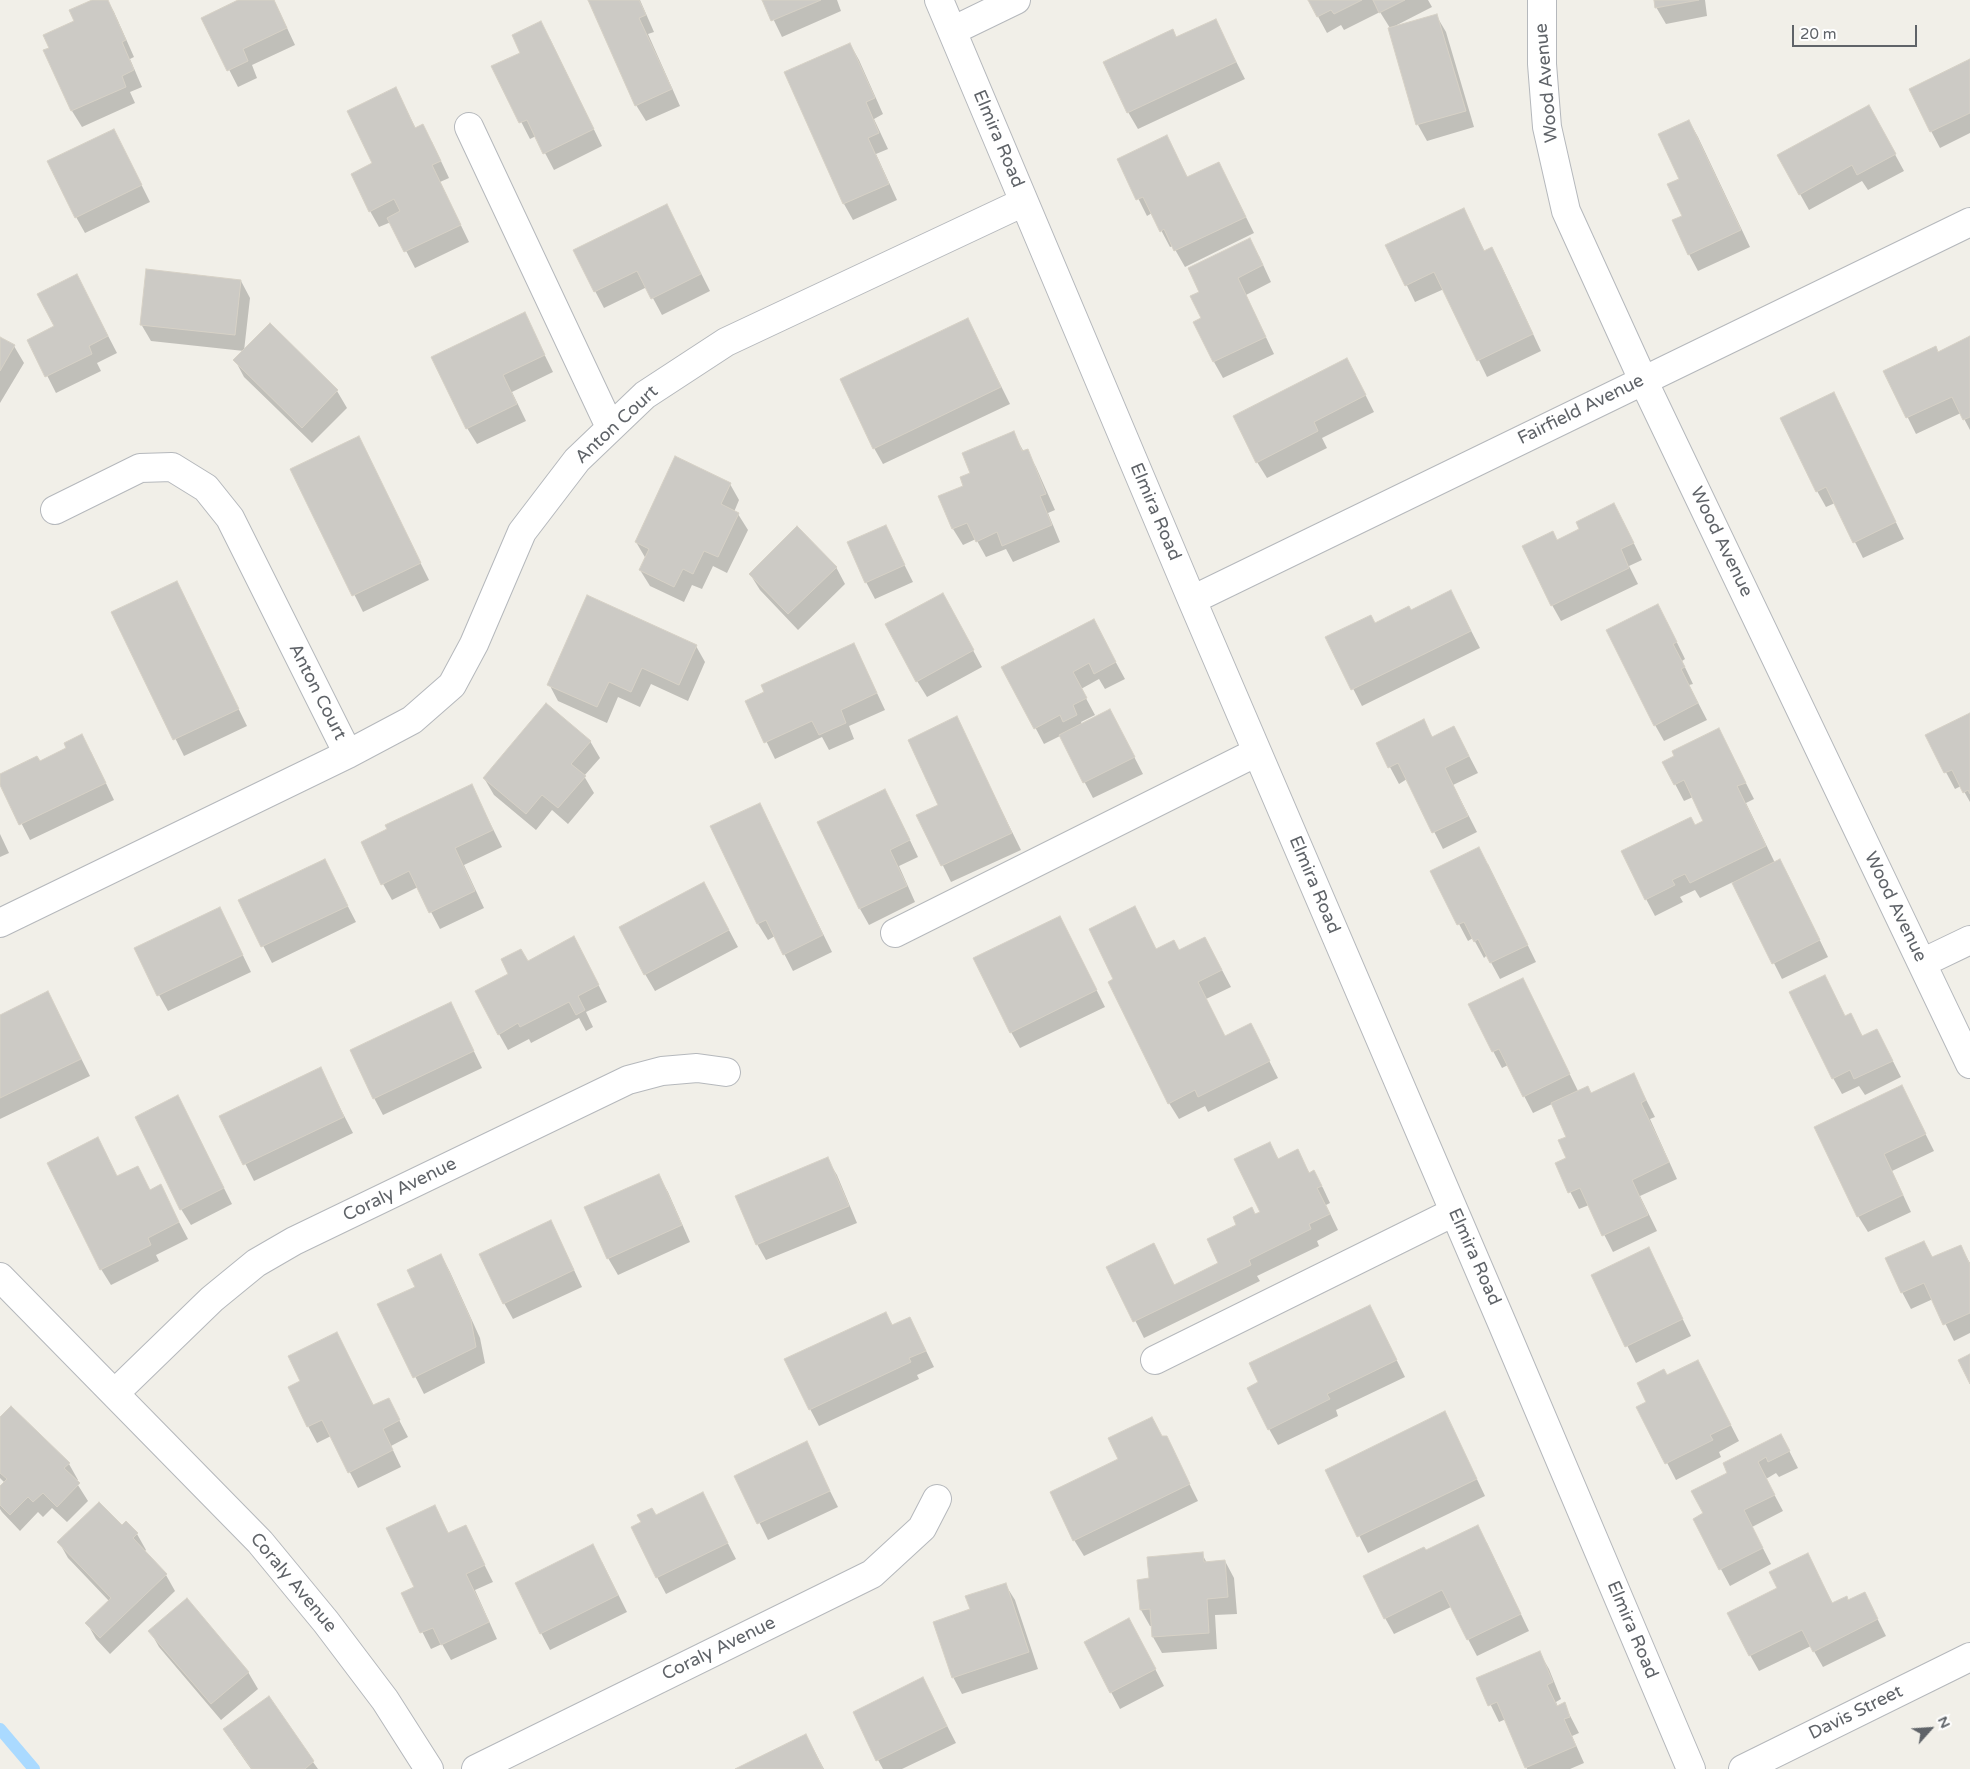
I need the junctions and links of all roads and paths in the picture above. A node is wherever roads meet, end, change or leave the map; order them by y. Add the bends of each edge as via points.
1 (939, 0) edge
2 (1016, 0) edge
3 (1542, 0) edge
4 (952, 30) junction
5 (469, 128) dead end
6 (1024, 202) junction
7 (1970, 222) edge
8 (1643, 380) junction
9 (610, 427) junction
10 (55, 510) dead end
11 (1192, 600) junction
12 (1257, 752) junction
13 (348, 754) junction
14 (0, 923) edge
15 (895, 933) dead end
16 (1970, 940) edge
17 (1922, 963) junction
18 (1970, 1064) edge
19 (726, 1072) dead end
20 (1454, 1212) junction
21 (0, 1277) edge
22 (1155, 1360) dead end
23 (116, 1393) junction
24 (936, 1499) dead end
25 (1970, 1657) edge
26 (1682, 1766) edge
27 (429, 1769) edge
28 (476, 1769) edge
29 (1743, 1769) edge

1 - 4 street, Elmira Road
2 - 4 street
3 - 8 street, Wood Avenue via 1542,64 1547,127 1566,211
4 - 6 street, Elmira Road
5 - 9 street
6 - 9 street, Anton Court via 726,342 645,395
6 - 11 street, Elmira Road
7 - 8 street, Fairfield Avenue
8 - 11 street, Fairfield Avenue
8 - 17 street, Wood Avenue
9 - 13 street, Anton Court via 577,460 522,532 474,644 452,685 412,720
10 - 13 street, Anton Court via 140,468 172,467 206,488 230,518
11 - 12 street, Elmira Road
12 - 15 street
12 - 20 street, Elmira Road
13 - 14 street, Anton Court
16 - 17 street
17 - 18 street, Wood Avenue
19 - 23 street, Coraly Avenue via 696,1068 662,1071 628,1080 294,1241 256,1263 212,1299
20 - 22 street
20 - 26 street, Elmira Road
21 - 23 street, Coraly Avenue
23 - 27 street, Coraly Avenue via 260,1542 326,1622 384,1700
24 - 28 street, Coraly Avenue via 922,1528 872,1574
25 - 29 street, Davis Street

